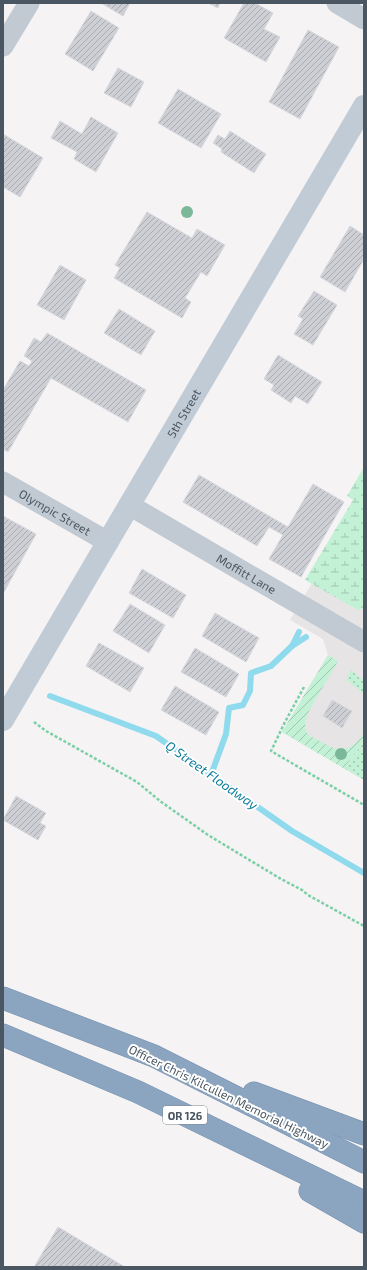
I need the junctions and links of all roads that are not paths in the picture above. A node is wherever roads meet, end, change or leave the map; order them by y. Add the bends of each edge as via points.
1 (29, 3) edge
2 (337, 3) edge
3 (364, 18) edge
4 (3, 46) edge
5 (364, 106) edge
6 (3, 482) edge
7 (129, 506) junction
8 (108, 542) junction
9 (364, 642) edge
10 (3, 720) edge
11 (3, 998) edge
12 (3, 1035) edge
13 (154, 1056) junction
14 (138, 1092) junction
15 (364, 1134) edge
16 (364, 1162) edge
17 (364, 1202) edge
18 (364, 1222) edge

1 - 4 street
2 - 3 street
5 - 7 main road, 5th Street
6 - 8 street, Olympic Street
7 - 8 main road, 5th Street
7 - 9 street, Moffitt Lane
8 - 10 main road, 5th Street
11 - 13 highway, Officer Chris Kilcullen Memorial Highway
12 - 14 highway, OR 126
13 - 15 highway
13 - 16 highway, Officer Chris Kilcullen Memorial Highway
14 - 17 highway, OR 126
14 - 18 highway

